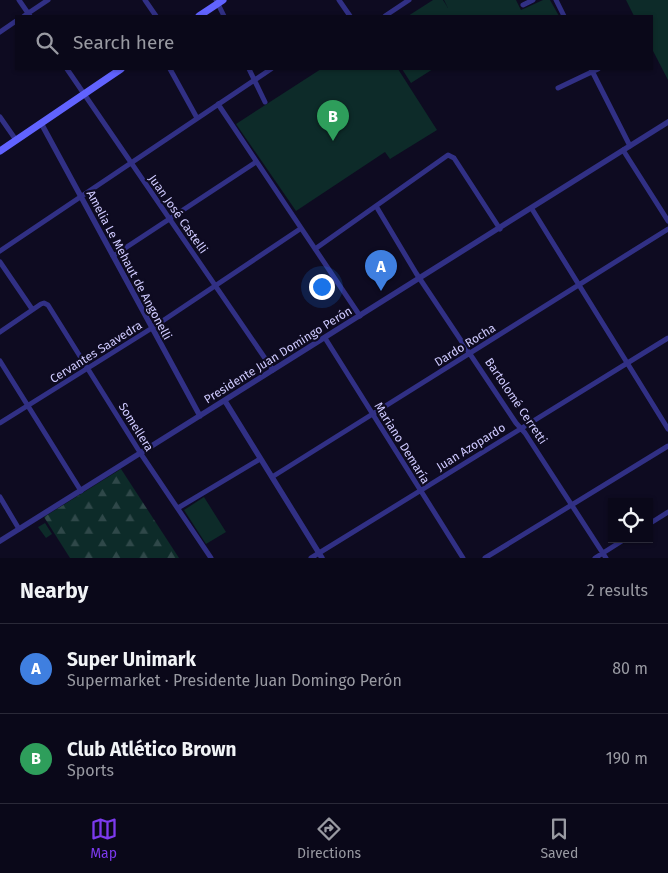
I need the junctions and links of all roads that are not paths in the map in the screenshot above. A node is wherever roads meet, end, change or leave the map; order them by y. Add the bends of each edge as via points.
1 (19, 0) edge
2 (48, 0) edge
3 (145, 0) edge
4 (339, 0) edge
5 (409, 0) edge
6 (533, 0) edge
7 (556, 0) edge
8 (219, 1) edge
9 (522, 5) dead end
10 (27, 15) edge
11 (155, 15) edge
12 (200, 15) edge
13 (224, 15) edge
14 (348, 15) edge
15 (386, 15) edge
16 (564, 15) edge
17 (15, 22) edge
18 (0, 32) edge
19 (68, 70) edge
20 (120, 70) edge
21 (171, 70) edge
22 (249, 70) edge
23 (269, 70) edge
24 (594, 70) edge
25 (254, 80) junction
26 (558, 88) dead end
27 (84, 94) junction
28 (265, 102) dead end
29 (218, 104) junction
30 (0, 117) edge
31 (197, 118) junction
32 (668, 122) edge
33 (41, 123) junction
34 (16, 140) junction
35 (630, 146) junction
36 (0, 150) edge
37 (623, 150) junction
38 (131, 162) junction
39 (256, 162) junction
40 (80, 196) junction
41 (376, 206) junction
42 (532, 208) junction
43 (170, 218) junction
44 (668, 221) edge
45 (300, 229) junction
46 (500, 229) junction
47 (668, 229) edge
48 (316, 250) junction
49 (0, 251) edge
50 (113, 256) junction
51 (0, 262) edge
52 (420, 278) junction
53 (216, 286) junction
54 (579, 286) junction
55 (32, 310) junction
56 (360, 316) junction
57 (152, 328) junction
58 (0, 332) edge
59 (325, 338) junction
60 (668, 338) edge
61 (470, 352) junction
62 (0, 361) edge
63 (628, 363) junction
64 (88, 369) junction
65 (273, 370) junction
66 (224, 401) junction
67 (28, 406) junction
68 (372, 414) junction
69 (200, 416) junction
70 (0, 423) edge
71 (521, 428) junction
72 (668, 429) edge
73 (668, 446) edge
74 (141, 454) junction
75 (260, 459) junction
76 (272, 477) junction
77 (81, 491) junction
78 (420, 491) junction
79 (0, 497) edge
80 (572, 504) junction
81 (178, 508) junction
82 (668, 512) edge
83 (653, 521) edge
84 (20, 529) junction
85 (0, 541) edge
86 (620, 543) edge
87 (320, 556) edge
88 (605, 556) edge
89 (211, 558) edge
90 (311, 558) edge
91 (463, 558) edge
92 (485, 558) edge
93 (595, 558) edge

1 - 10 street
2 - 10 street
3 - 11 street
4 - 14 street
5 - 15 street
6 - 9 street
7 - 16 street
8 - 12 main road
8 - 13 street
17 - 18 street
19 - 27 street, Juan José Castelli
20 - 27 main road
21 - 31 street
22 - 25 street
23 - 25 street
24 - 26 street
24 - 35 street
25 - 28 street
25 - 29 street
27 - 33 main road
27 - 38 street, Juan José Castelli
29 - 31 street
29 - 39 street
30 - 34 street
31 - 38 street
32 - 35 street, Presidente Juan Domingo Perón
33 - 34 main road
33 - 40 street, Amelia Le Mehaut de Angonelli
34 - 36 main road
35 - 37 street, Presidente Juan Domingo Perón
37 - 42 street, Presidente Juan Domingo Perón
37 - 44 street
38 - 40 street
38 - 43 street, Juan José Castelli
39 - 43 street
39 - 45 street
40 - 49 street
40 - 50 street, Amelia Le Mehaut de Angonelli
41 - 46 street via 451,155
41 - 48 street
41 - 52 street, Bartolomé Cerretti
42 - 46 street, Presidente Juan Domingo Perón
42 - 54 street
43 - 50 street
43 - 53 street, Juan José Castelli
45 - 48 street
45 - 53 street, Cervantes Saavedra
46 - 52 street, Presidente Juan Domingo Perón
47 - 54 street, Dardo Rocha
48 - 56 street
50 - 57 street, Amelia Le Mehaut de Angonelli
51 - 55 street
52 - 56 street, Presidente Juan Domingo Perón
52 - 61 street, Bartolomé Cerretti
53 - 57 street, Cervantes Saavedra
53 - 65 street, Juan José Castelli
54 - 61 street, Dardo Rocha
54 - 63 street
55 - 58 street
55 - 64 street, Somellera via 44,303 48,305
56 - 59 street, Presidente Juan Domingo Perón
57 - 64 street, Cervantes Saavedra
57 - 69 street, Amelia Le Mehaut de Angonelli
59 - 65 street, Presidente Juan Domingo Perón
59 - 68 street, Mariano Demaría
60 - 63 street, Juan Azopardo
61 - 68 street, Dardo Rocha
61 - 71 street, Bartolomé Cerretti
62 - 67 street
63 - 71 street, Juan Azopardo
63 - 72 street
64 - 67 street, Cervantes Saavedra
64 - 74 street, Somellera
65 - 66 street, Presidente Juan Domingo Perón
66 - 69 street, Presidente Juan Domingo Perón
66 - 75 street
67 - 70 street, Cervantes Saavedra
67 - 77 street
68 - 76 street, Dardo Rocha
68 - 78 street, Mariano Demaría
69 - 74 street, Presidente Juan Domingo Perón
71 - 78 street, Juan Azopardo
71 - 80 street, Bartolomé Cerretti
73 - 80 street
74 - 77 street, Presidente Juan Domingo Perón
74 - 81 street, Somellera
75 - 76 street
75 - 81 street
76 - 87 street
77 - 84 street, Presidente Juan Domingo Perón
78 - 87 street, Juan Azopardo
78 - 91 street, Mariano Demaría
79 - 84 street
80 - 88 street, Bartolomé Cerretti
80 - 92 street
81 - 89 street, Somellera
82 - 83 street
84 - 85 street, Presidente Juan Domingo Perón
86 - 88 street
87 - 90 street, Juan Azopardo
88 - 93 street

